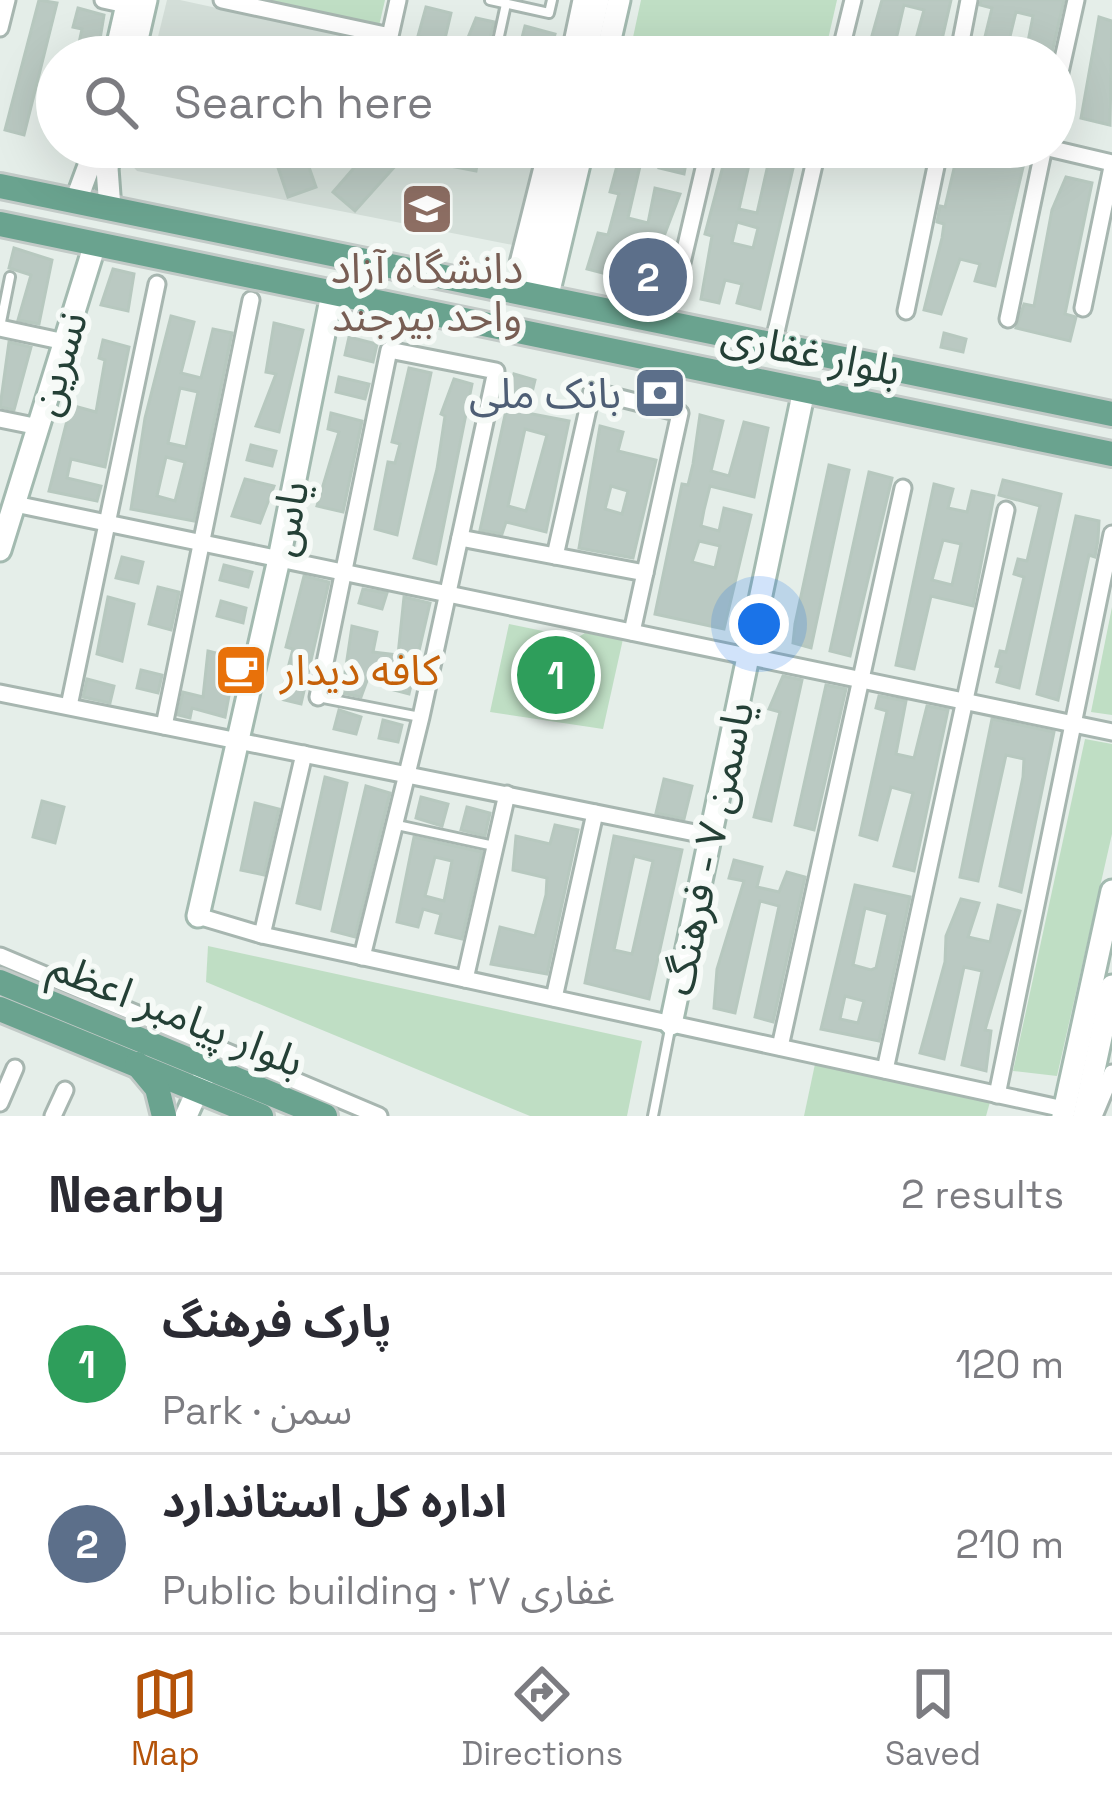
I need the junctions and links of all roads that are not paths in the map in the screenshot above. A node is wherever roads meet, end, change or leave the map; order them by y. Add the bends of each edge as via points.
1 (7, 0) edge
2 (103, 0) edge
3 (222, 0) edge
4 (398, 0) edge
5 (490, 0) edge
6 (552, 0) edge
7 (581, 0) edge
8 (598, 0) edge
9 (619, 0) edge
10 (853, 0) edge
11 (1076, 0) edge
12 (969, 1) edge
13 (133, 2) edge
14 (506, 4) junction
15 (0, 28) edge
16 (122, 36) edge
17 (133, 36) edge
18 (499, 36) edge
19 (573, 36) edge
20 (590, 36) edge
21 (611, 36) edge
22 (844, 36) edge
23 (962, 36) edge
24 (1067, 36) edge
25 (1076, 155) edge
26 (1112, 165) edge
27 (88, 168) edge
28 (107, 168) edge
29 (554, 168) edge
30 (558, 168) edge
31 (704, 168) edge
32 (813, 168) edge
33 (936, 168) edge
34 (1040, 168) edge
35 (0, 186) edge
36 (76, 201) junction
37 (110, 209) junction
38 (0, 224) edge
39 (239, 235) junction
40 (95, 244) junction
41 (681, 267) dead end
42 (231, 273) junction
43 (10, 277) dead end
44 (157, 284) dead end
45 (332, 294) junction
46 (537, 297) junction
47 (251, 300) dead end
48 (1083, 308) dead end
49 (906, 310) dead end
50 (1008, 319) dead end
51 (0, 328) edge
52 (65, 342) junction
53 (772, 345) junction
54 (804, 390) junction
55 (1112, 414) edge
56 (0, 419) edge
57 (38, 427) junction
58 (1112, 454) edge
59 (902, 488) dead end
60 (1006, 510) dead end
61 (8, 516) edge
62 (107, 523) junction
63 (1112, 535) edge
64 (460, 538) junction
65 (202, 543) junction
66 (0, 550) edge
67 (555, 556) junction
68 (279, 559) junction
69 (344, 572) junction
70 (645, 573) junction
71 (449, 594) junction
72 (632, 632) junction
73 (747, 656) junction
74 (862, 680) junction
75 (0, 693) edge
76 (318, 697) joint
77 (965, 701) junction
78 (69, 706) junction
79 (421, 717) junction
80 (1076, 724) junction
81 (164, 726) junction
82 (1112, 732) edge
83 (239, 741) junction
84 (304, 754) junction
85 (408, 775) junction
86 (507, 794) junction
87 (595, 813) junction
88 (396, 824) junction
89 (710, 836) junction
90 (496, 847) junction
91 (1112, 891) edge
92 (198, 916) joint
93 (262, 935) junction
94 (0, 956) edge
95 (362, 957) junction
96 (465, 979) junction
97 (0, 982) edge
98 (1112, 986) edge
99 (554, 998) junction
100 (0, 1009) edge
101 (671, 1024) junction
102 (780, 1047) junction
103 (135, 1063) junction
104 (15, 1068) dead end
105 (885, 1070) junction
106 (1112, 1073) edge
107 (197, 1075) junction
108 (65, 1090) dead end
109 (997, 1095) junction
110 (0, 1103) edge
111 (1070, 1114) edge
112 (258, 1115) edge
113 (53, 1116) edge
114 (168, 1116) edge
115 (186, 1116) edge
116 (204, 1116) edge
117 (325, 1116) edge
118 (379, 1116) edge
119 (653, 1116) edge
120 (1094, 1116) edge

1 - 15 street
2 - 13 street
3 - 4 street via 390,36
5 - 14 lane
6 - 14 lane via 549,13
7 - 19 street
8 - 20 street
9 - 21 street
10 - 22 street
11 - 24 street
12 - 23 street
13 - 16 street
13 - 17 street
14 - 18 lane
25 - 26 street
26 - 48 street
27 - 36 street
28 - 37 street
29 - 46 street via 542,199
30 - 46 street
31 - 41 street
32 - 53 street
33 - 49 street
34 - 50 street
35 - 36 main road, بلوار غفاری
36 - 37 main road, بلوار غفاری
37 - 39 main road, بلوار غفاری
38 - 40 main road, بلوار غفاری
39 - 42 main road
39 - 46 main road, بلوار غفاری
40 - 42 main road, بلوار غفاری
40 - 52 street, نسرین
42 - 45 main road, بلوار غفاری
43 - 51 lane
44 - 62 street
45 - 54 main road, بلوار غفاری
45 - 68 street, یاس
46 - 53 main road, بلوار غفاری
47 - 65 street
51 - 52 street
52 - 57 street, نسرین
53 - 55 main road, بلوار غفاری
54 - 58 main road, بلوار غفاری
54 - 73 street, یاسمن ۷ - فرهنگ
56 - 57 street
57 - 61 street, نسرین
59 - 74 street
60 - 77 street
61 - 62 street
61 - 66 street, نسرین
62 - 65 street
62 - 78 street
63 - 80 street
64 - 67 street
64 - 69 street via 496,371 389,350
64 - 71 street
65 - 68 street
65 - 81 street
67 - 70 street
67 - 70 street via 592,392 680,412
68 - 69 street
68 - 83 street, یاس
69 - 71 street
69 - 76 street
70 - 72 street
71 - 72 street
71 - 79 street
72 - 73 street
73 - 74 street
73 - 89 street, یاسمن ۷ - فرهنگ
74 - 77 street
74 - 102 street
75 - 78 street
76 - 79 lane
77 - 80 street
77 - 105 street
78 - 81 street
79 - 85 street
80 - 82 street
80 - 109 street
81 - 83 street
83 - 84 street
83 - 92 street, یاس
84 - 85 street
84 - 93 street
85 - 86 street
85 - 88 street
86 - 87 street
86 - 90 street
87 - 89 street
87 - 99 street
88 - 90 lane
88 - 95 street
89 - 101 street, یاسمن ۷ - فرهنگ
90 - 96 street
91 - 111 street
92 - 93 street
93 - 95 street
94 - 118 street
95 - 96 street
96 - 99 street
97 - 107 main road, بلوار پیامبر اعظم
98 - 111 street
99 - 101 street
100 - 103 main road, بلوار پیامبر اعظم
101 - 102 street
101 - 119 lane
102 - 105 street
103 - 107 main road, بلوار پیامبر اعظم
103 - 114 main road
104 - 110 street
105 - 109 street
106 - 120 street
107 - 112 main road, بلوار پیامبر اعظم
107 - 114 street
107 - 115 street
107 - 117 main road, بلوار پیامبر اعظم
108 - 113 street
109 - 111 street
112 - 116 main road via 225,1109

